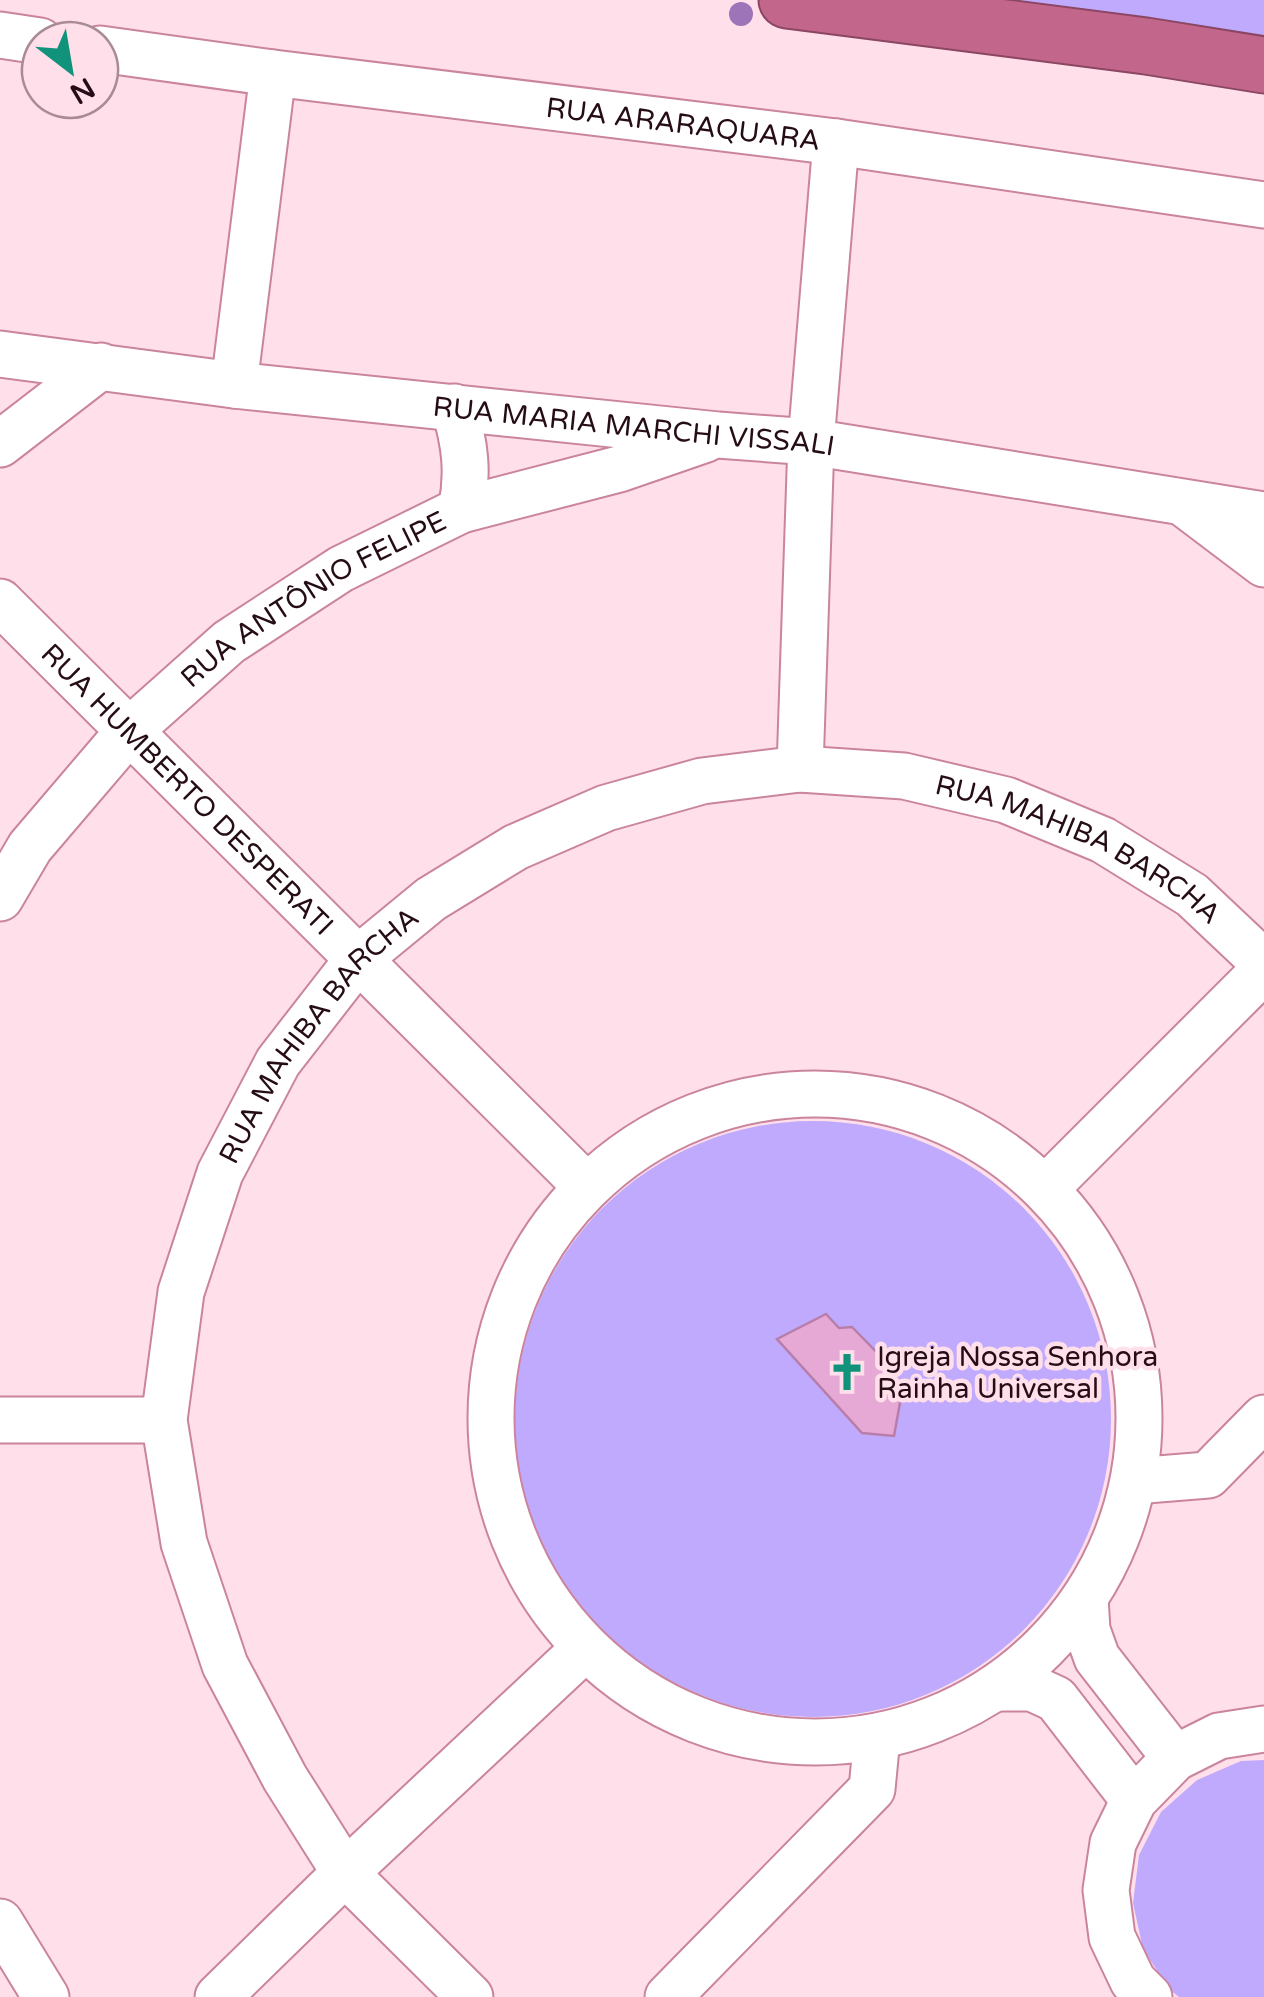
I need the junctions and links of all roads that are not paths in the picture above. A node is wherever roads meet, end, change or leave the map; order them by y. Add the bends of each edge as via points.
1 (786, 0) edge
2 (120, 52) edge
3 (1264, 65) edge
4 (273, 73) junction
5 (836, 142) junction
6 (1264, 206) edge
7 (0, 354) edge
8 (101, 366) junction
9 (234, 384) junction
10 (454, 407) junction
11 (718, 435) junction
12 (811, 442) junction
13 (0, 444) edge
14 (1179, 500) junction
15 (461, 510) junction
16 (1264, 516) edge
17 (1264, 564) edge
18 (0, 602) edge
19 (129, 730) junction
20 (800, 769) junction
21 (0, 898) edge
22 (358, 959) junction
23 (1264, 966) edge
24 (587, 1187) junction
25 (1046, 1188) junction
26 (1264, 1418) edge
27 (0, 1420) edge
28 (164, 1420) junction
29 (1134, 1481) junction
30 (1085, 1598) junction
31 (584, 1648) junction
32 (995, 1688) junction
33 (1264, 1729) edge
34 (877, 1736) junction
35 (1175, 1758) junction
36 (1134, 1800) junction
37 (345, 1873) junction
38 (0, 1922) edge
39 (1133, 1992) edge
40 (46, 1997) edge
41 (218, 1997) edge
42 (470, 1997) edge
43 (668, 1997) edge

1 - 3 highway
2 - 4 street, RUA ARARAQUARA
4 - 5 street, RUA ARARAQUARA
4 - 9 street
5 - 6 street, RUA ARARAQUARA
5 - 12 street
7 - 8 street, RUA MARIA MARCHI VISSALI
8 - 9 street, RUA MARIA MARCHI VISSALI
8 - 13 street
9 - 10 street, RUA MARIA MARCHI VISSALI
10 - 11 street, RUA MARIA MARCHI VISSALI
10 - 15 street via 466,460
11 - 12 street, RUA MARIA MARCHI VISSALI
11 - 15 street, RUA ANTÔNIO FELIPE via 618,470
12 - 14 street, RUA MARIA MARCHI VISSALI
12 - 20 street
14 - 16 street, RUA MARIA MARCHI VISSALI
14 - 17 street
15 - 19 street, RUA ANTÔNIO FELIPE via 340,568 229,642
18 - 19 street, RUA HUMBERTO DESPERATI
19 - 21 street, RUA ANTÔNIO FELIPE via 30,847
19 - 22 street, RUA HUMBERTO DESPERATI
20 - 22 street, RUA MAHIBA BARCHA via 702,782 606,808 516,847 431,899
20 - 23 street, RUA MAHIBA BARCHA via 904,776 1006,800 1103,840 1192,894
22 - 24 street, RUA HUMBERTO DESPERATI
22 - 28 street, RUA MAHIBA BARCHA via 278,1062 220,1173 181,1292
23 - 25 street
24 - 25 street via 636,1147 693,1118 754,1099 817,1094 880,1099 940,1118 996,1148
24 - 31 street via 546,1236 515,1292 496,1354 489,1418 495,1481 513,1543 543,1599
25 - 29 street via 1086,1237 1116,1293 1134,1354 1140,1417
26 - 29 street via 1208,1475
27 - 28 street
28 - 37 street, RUA MAHIBA BARCHA via 184,1543 225,1665 284,1778
29 - 30 street via 1115,1542
30 - 32 street via 1044,1647
30 - 35 street via 1098,1658
31 - 34 street via 633,1689 689,1718 750,1737 814,1743
31 - 37 street
32 - 34 street via 938,1718
32 - 36 street via 1032,1688 1056,1699
33 - 35 street via 1218,1736
34 - 43 street via 872,1789
35 - 36 street
36 - 39 street via 1113,1843 1106,1890 1112,1937
37 - 41 street
37 - 42 street, RUA MAHIBA BARCHA
38 - 40 street

